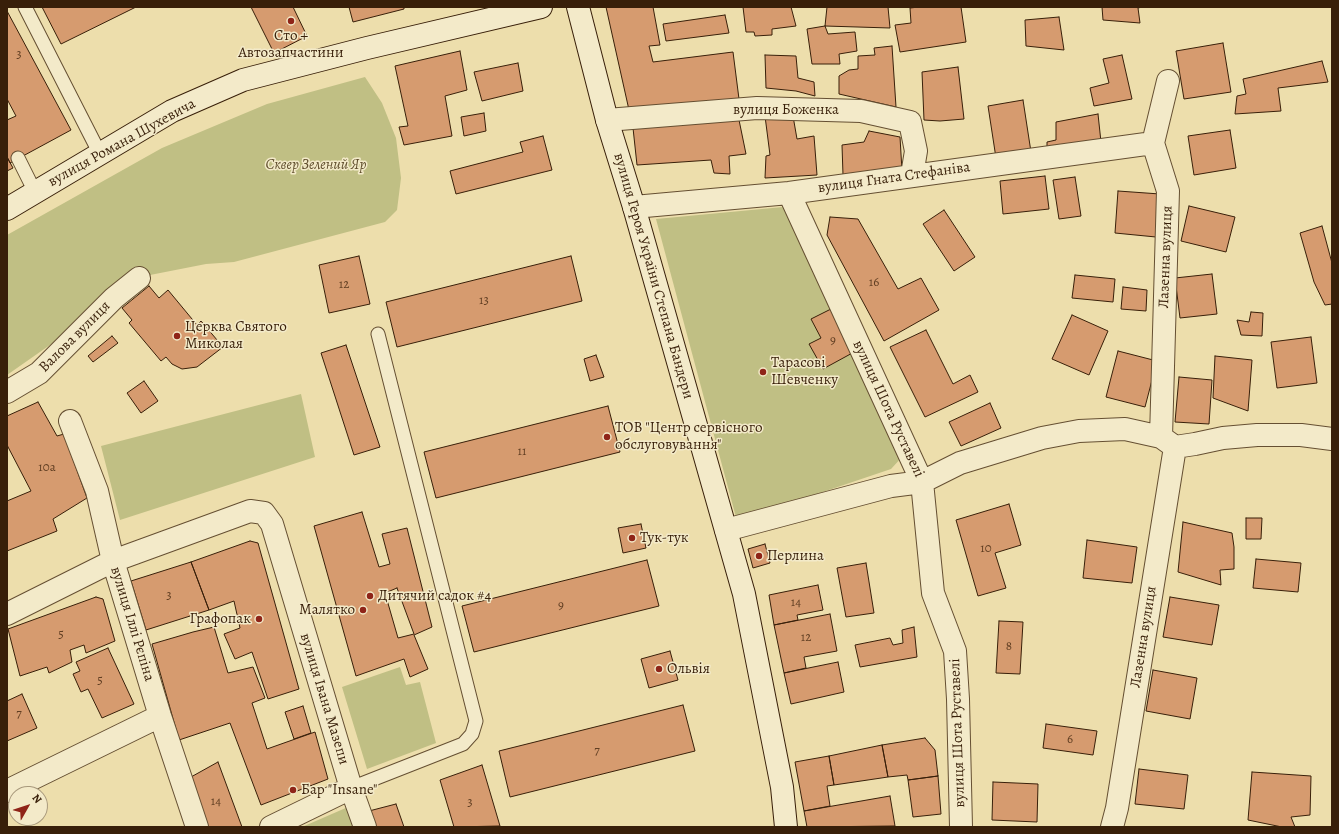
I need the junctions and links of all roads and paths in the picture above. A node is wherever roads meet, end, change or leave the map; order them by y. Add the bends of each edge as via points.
1 (25, 7) edge
2 (541, 7) edge
3 (578, 7) edge
4 (1168, 81) dead end
5 (608, 120) junction
6 (1153, 143) junction
7 (100, 154) junction
8 (18, 158) dead end
9 (912, 175) junction
10 (36, 192) junction
11 (789, 193) junction
12 (634, 207) junction
13 (7, 209) edge
14 (139, 278) dead end
15 (378, 334) dead end
16 (7, 392) edge
17 (70, 421) dead end
18 (1327, 438) edge
19 (1168, 442) junction
20 (922, 482) junction
21 (726, 530) junction
22 (113, 561) junction
23 (7, 614) edge
24 (160, 716) junction
25 (351, 788) junction
26 (7, 791) edge
27 (197, 827) edge
28 (271, 827) edge
29 (365, 827) edge
30 (786, 827) edge
31 (961, 827) edge
32 (1112, 827) edge

1 - 7 lane
2 - 7 street, вулиця Романа Шухевича via 243,80 172,111
3 - 5 street, вулиця Героя України Степана Бандери
4 - 6 street
5 - 9 street, вулиця Боженка via 757,108 861,111 910,122 916,151
5 - 12 street, вулиця Героя України Степана Бандери
6 - 9 street, вулиця Гната Стефаніва
6 - 19 street, Лазенна вулиця via 1168,192
7 - 10 street, вулиця Романа Шухевича
8 - 10 lane
9 - 11 street, вулиця Гната Стефаніва
10 - 13 street, вулиця Романа Шухевича
11 - 12 street, вулиця Гната Стефаніва
11 - 20 street, вулиця Шота Руставелі
12 - 21 street, вулиця Героя України Степана Бандери
14 - 16 street, Валова вулиця via 114,298 39,373
15 - 25 lane via 476,721 472,734 464,744
17 - 22 street, вулиця Іллі Рєпіна via 97,491
18 - 19 street via 1257,435 1195,444
19 - 20 street via 1125,429 1078,431 1042,438 960,463
19 - 32 street, Лазенна вулиця via 1118,800
20 - 21 street via 891,486
20 - 31 street, вулиця Шота Руставелі via 933,593 955,651
21 - 30 street, вулиця Героя України Степана Бандери via 744,594 782,787
22 - 23 street
22 - 24 street, вулиця Іллі Рєпіна
22 - 25 street, вулиця Івана Мазепи via 250,511 264,513 272,524
24 - 26 street
24 - 27 street, вулиця Іллі Рєпіна
25 - 28 street
25 - 29 street, вулиця Івана Мазепи

